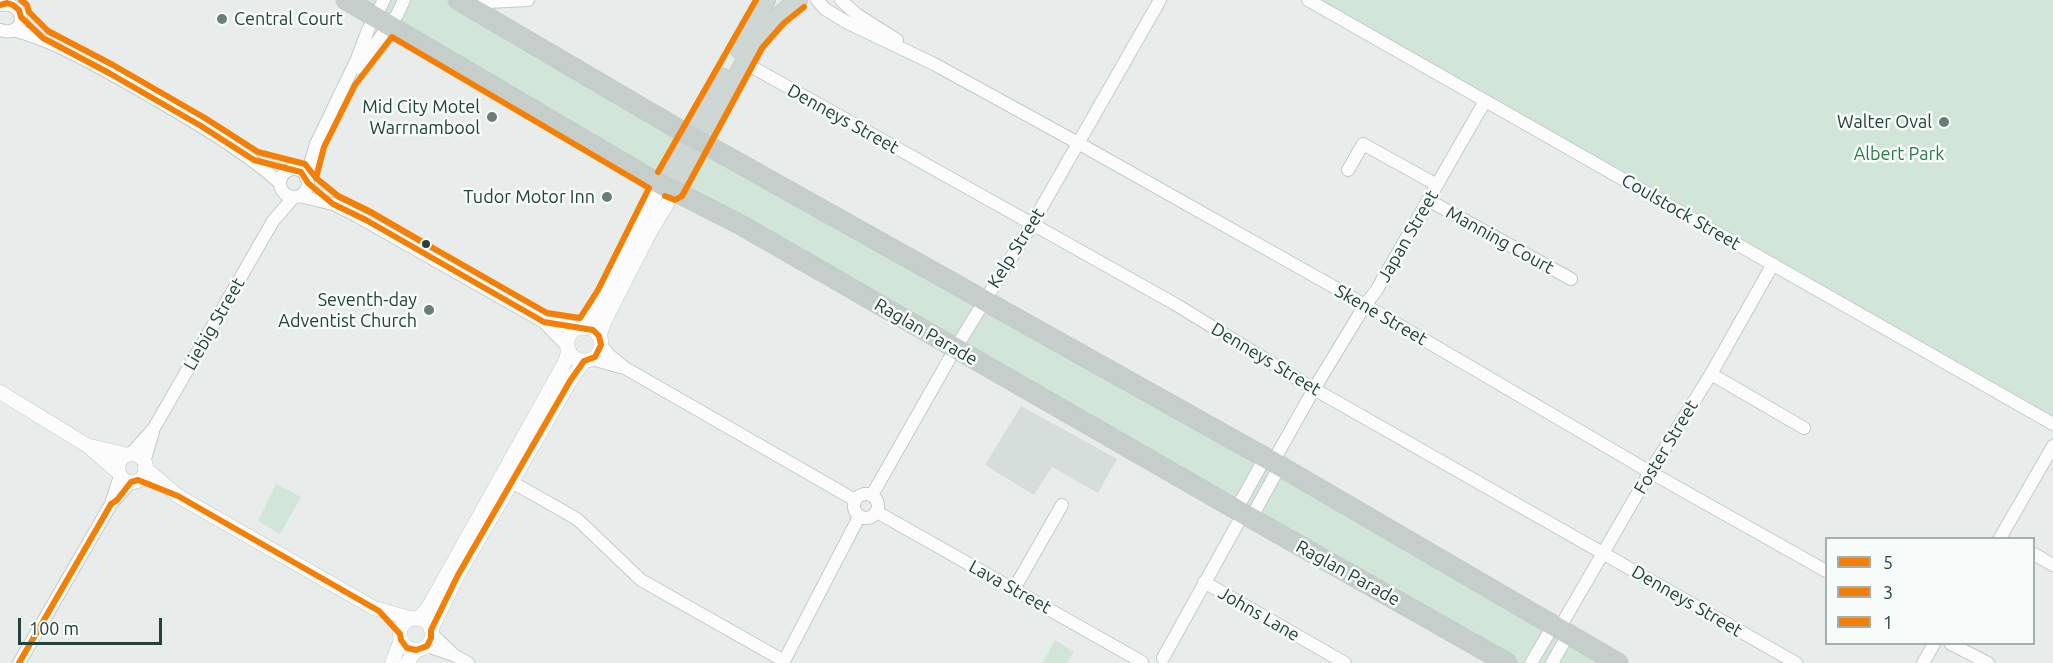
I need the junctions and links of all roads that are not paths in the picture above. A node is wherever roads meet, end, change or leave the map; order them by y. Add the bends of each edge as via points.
1 (346, 0) edge
2 (404, 0) edge
3 (528, 0) edge
4 (766, 0) edge
5 (817, 0) edge
6 (841, 0) edge
7 (1160, 0) edge
8 (1308, 0) edge
9 (460, 1) edge
10 (4, 3) edge
11 (785, 6) edge
12 (21, 10) edge
13 (383, 14) edge
14 (832, 14) junction
15 (5, 33) edge
16 (43, 38) junction
17 (740, 60) junction
18 (934, 64) junction
19 (1485, 101) junction
20 (695, 138) junction
21 (1078, 143) junction
22 (316, 144) junction
23 (254, 160) junction
24 (291, 170) junction
25 (1348, 170) dead end
26 (307, 180) junction
27 (1437, 185) junction
28 (281, 186) junction
29 (668, 188) junction
30 (296, 196) junction
31 (1428, 200) junction
32 (333, 204) junction
33 (273, 221) junction
34 (1032, 224) junction
35 (1773, 264) junction
36 (1571, 279) dead end
37 (984, 299) junction
38 (1365, 305) junction
39 (544, 322) junction
40 (582, 328) junction
41 (601, 343) junction
42 (568, 349) junction
43 (955, 349) junction
44 (588, 360) junction
45 (625, 368) junction
46 (1711, 374) junction
47 (1314, 389) junction
48 (0, 392) edge
49 (2053, 424) edge
50 (154, 428) junction
51 (1804, 428) dead end
52 (88, 446) junction
53 (2053, 446) edge
54 (130, 455) junction
55 (1273, 462) junction
56 (1650, 472) junction
57 (133, 474) junction
58 (508, 479) junction
59 (872, 495) junction
60 (855, 500) junction
61 (1062, 505) dead end
62 (877, 512) junction
63 (1243, 514) junction
64 (859, 517) junction
65 (2003, 537) edge
66 (1604, 554) junction
67 (2035, 555) edge
68 (2053, 565) edge
69 (1825, 570) edge
70 (1204, 582) junction
71 (1014, 589) junction
72 (379, 611) junction
73 (416, 619) junction
74 (1560, 630) junction
75 (401, 637) junction
76 (427, 640) junction
77 (1933, 645) edge
78 (1953, 645) edge
79 (1166, 660) edge
80 (783, 662) edge
81 (1142, 662) edge
82 (19, 663) edge
83 (392, 663) edge
84 (407, 663) edge
85 (468, 663) edge
86 (1345, 663) edge
87 (1507, 663) edge
88 (1531, 663) edge
89 (1552, 663) edge
90 (1618, 663) edge
91 (1796, 663) edge
92 (1923, 663) edge
93 (1988, 663) edge

1 - 13 highway, Raglan Parade
2 - 13 street
3 - 9 street
4 - 17 main road
5 - 14 street, Skene Street
6 - 18 street, Skene Street via 856,14
7 - 21 street, Kelp Street
8 - 19 street, Coulstock Street
9 - 20 highway
10 - 12 street
11 - 14 street, Skene Street via 807,4
11 - 17 main road
12 - 15 street via 20,24
12 - 16 street
13 - 22 street
13 - 29 highway, Raglan Parade
14 - 18 street, Skene Street
15 - 16 street
16 - 23 street via 110,73
17 - 20 main road
17 - 34 street, Denneys Street
18 - 21 street, Skene Street
19 - 27 street, Japan Street
19 - 35 street, Coulstock Street
20 - 29 main road
20 - 37 highway
21 - 34 street, Kelp Street
21 - 38 street, Skene Street
22 - 24 street
22 - 26 street
23 - 24 street
23 - 28 street
24 - 26 street via 301,172
24 - 28 street via 282,175
25 - 27 street via 1363,144
26 - 30 street via 305,191
26 - 32 street
27 - 31 street, Japan Street
28 - 30 street via 286,195
28 - 33 street, Liebig Street
29 - 40 street via 603,302
29 - 41 street via 605,320
29 - 43 highway, Raglan Parade via 741,225
30 - 32 street
30 - 33 street, Liebig Street
31 - 36 street, Manning Court
31 - 38 street, Japan Street
32 - 39 street
33 - 50 street, Liebig Street
34 - 37 street, Kelp Street
34 - 47 street, Denneys Street via 1175,304
35 - 46 street, Foster Street
35 - 49 street, Coulstock Street
37 - 43 street, Kelp Street
37 - 55 highway
38 - 47 street, Japan Street
38 - 56 street, Skene Street
39 - 40 street
39 - 42 street
40 - 41 street via 596,333
40 - 42 street via 570,336
41 - 44 street via 598,353
41 - 45 street
42 - 44 street via 575,358
42 - 58 street
43 - 59 street, Kelp Street
43 - 63 highway, Raglan Parade
44 - 45 street
44 - 58 street via 570,381
45 - 60 street
46 - 51 street
46 - 56 street, Foster Street
47 - 55 street, Japan Street
47 - 66 street, Denneys Street
48 - 52 street
50 - 54 street, Liebig Street
50 - 57 street, Liebig Street
52 - 54 street
52 - 57 street
53 - 65 street
54 - 57 street via 139,456
54 - 57 street via 118,464
55 - 63 street, Japan Street
55 - 63 street, Japan Street
55 - 74 highway
56 - 66 street, Foster Street
56 - 69 street, Skene Street
57 - 72 street via 178,495
57 - 82 street, Liebig Street via 111,504
58 - 73 street via 428,608
58 - 76 street
58 - 80 street via 577,519 642,580
59 - 60 street via 860,495
59 - 62 street via 877,500
60 - 64 street via 854,511
61 - 71 street
62 - 64 street via 871,518
62 - 71 street, Lava Street
63 - 70 street, Japan Street
63 - 87 highway, Raglan Parade
64 - 80 street
66 - 74 street, Foster Street
66 - 91 street, Denneys Street
67 - 68 street
70 - 79 street, Japan Street
70 - 86 street, Johns Lane
71 - 81 street, Lava Street
72 - 73 street
72 - 75 street
73 - 75 street via 405,622
73 - 76 street via 426,622
74 - 88 street
74 - 89 street
74 - 90 highway
75 - 76 street via 407,648
75 - 83 street
76 - 84 street
76 - 85 street
77 - 92 street
78 - 93 street
79 - 81 street via 1153,655

